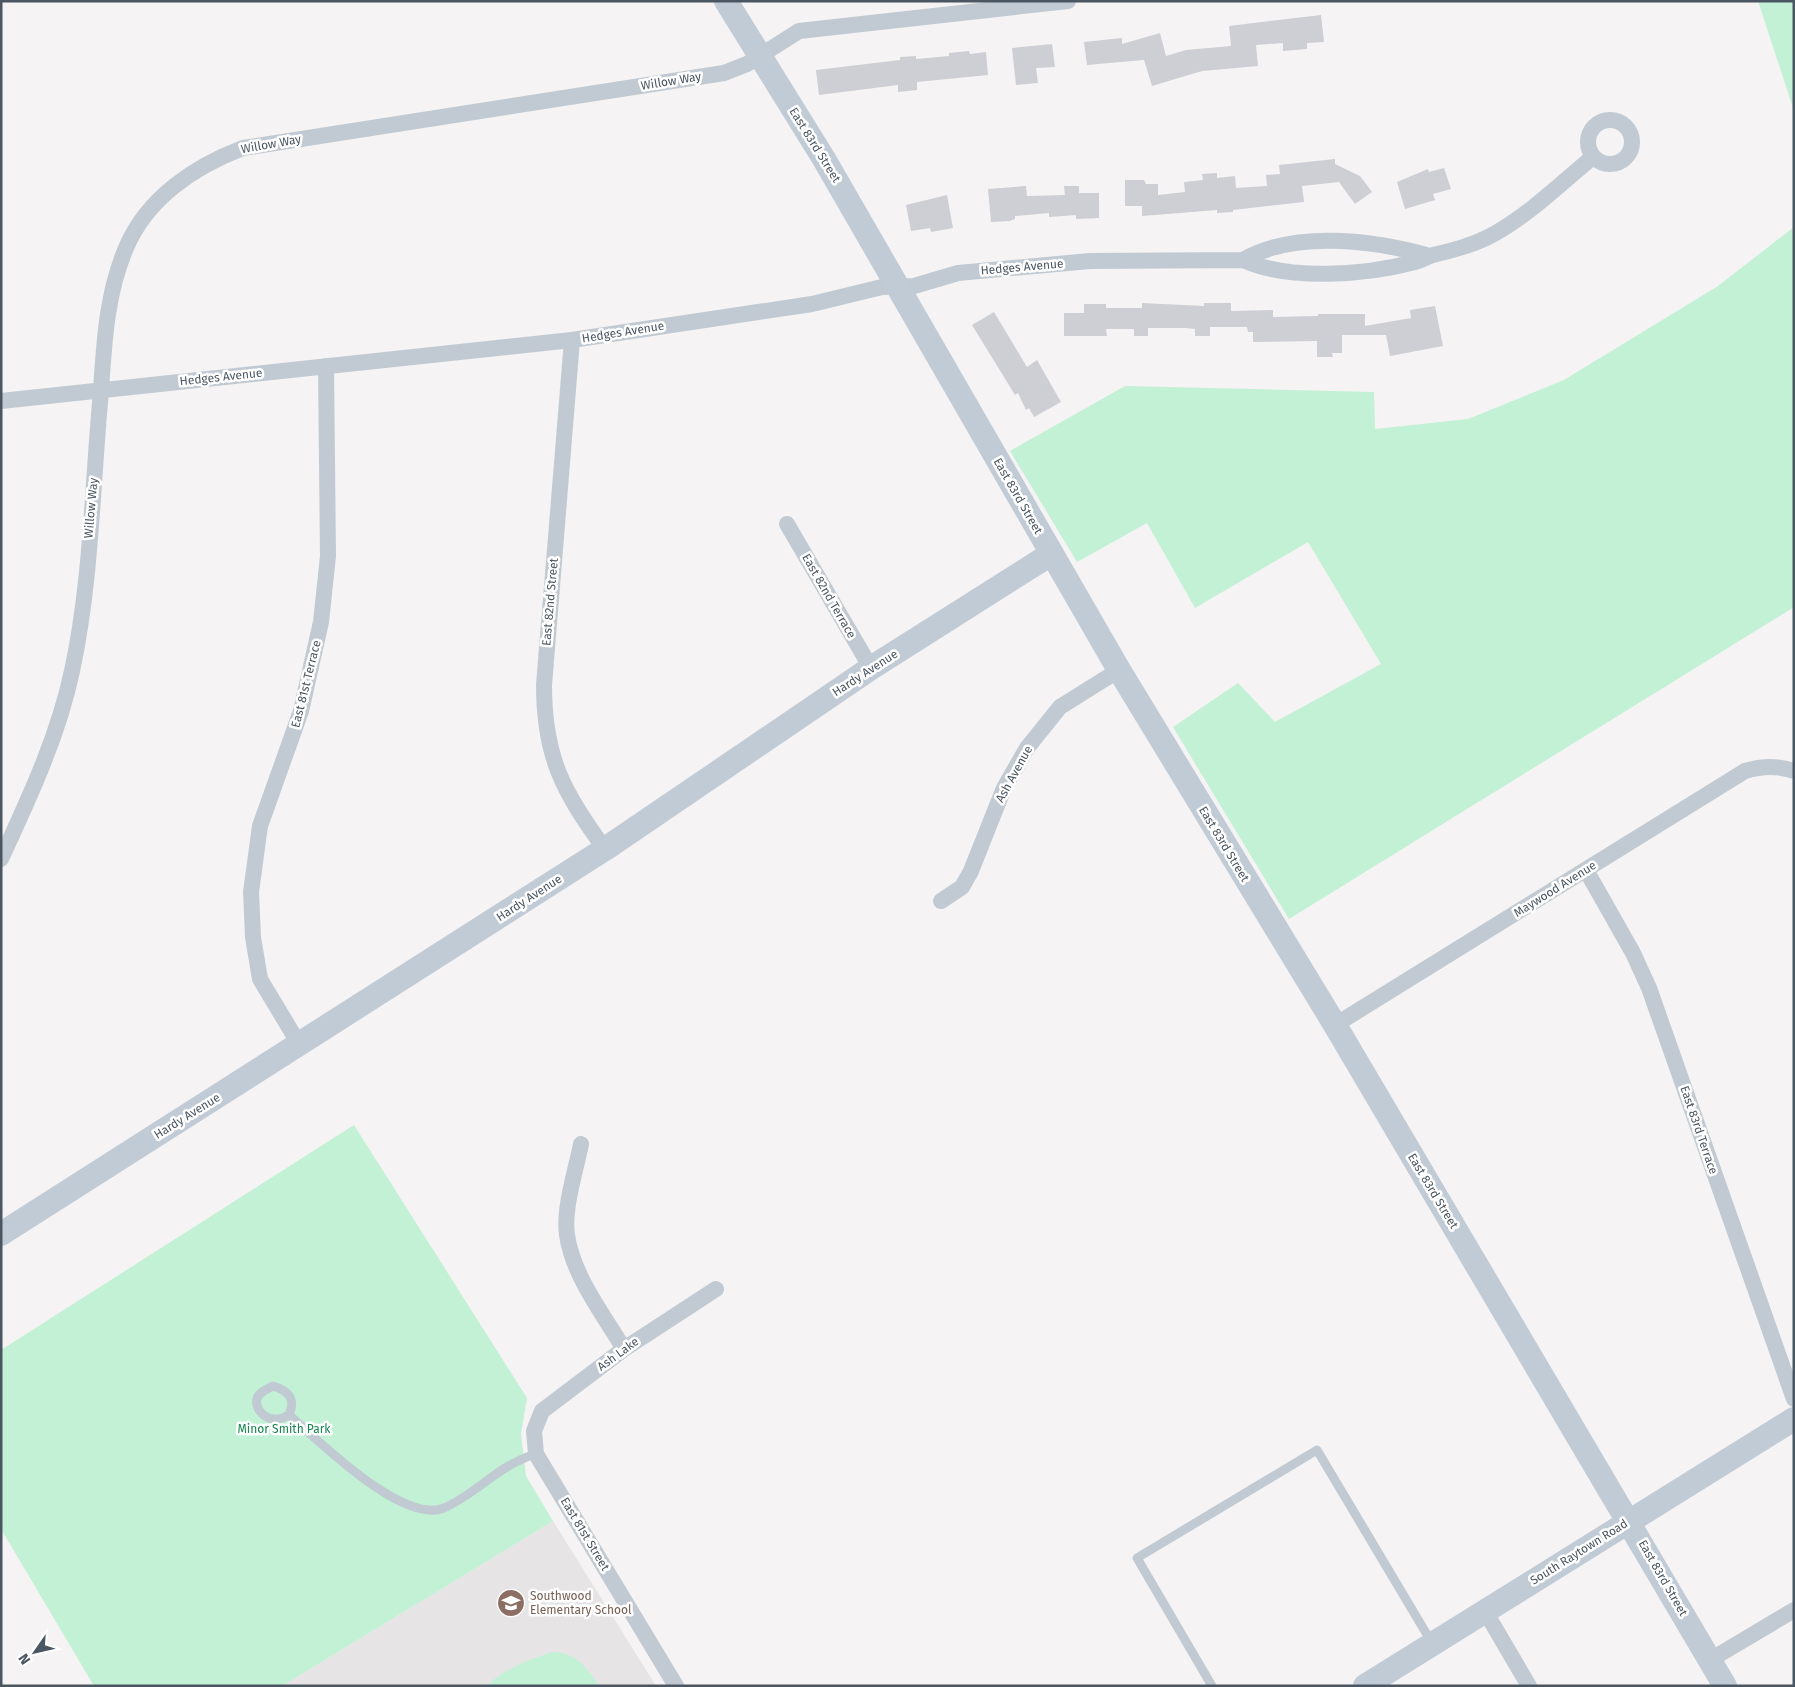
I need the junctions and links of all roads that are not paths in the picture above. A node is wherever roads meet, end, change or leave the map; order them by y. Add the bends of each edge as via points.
1 (726, 1) edge
2 (1068, 1) edge
3 (759, 56) junction
4 (1593, 157) dead end
5 (1430, 256) junction
6 (1243, 260) junction
7 (899, 287) junction
8 (572, 340) junction
9 (326, 366) junction
10 (100, 390) junction
11 (1, 401) edge
12 (787, 524) dead end
13 (1051, 554) junction
14 (871, 668) junction
15 (1119, 670) junction
16 (1787, 769) edge
17 (604, 849) junction
18 (1, 859) edge
19 (1586, 870) junction
20 (941, 901) dead end
21 (1334, 1025) junction
22 (299, 1044) junction
23 (581, 1144) dead end
24 (1, 1234) edge
25 (716, 1289) dead end
26 (624, 1349) junction
27 (1794, 1399) edge
28 (288, 1415) dead end
29 (1794, 1418) edge
30 (534, 1431) joint
31 (536, 1454) junction
32 (1629, 1521) junction
33 (1794, 1610) edge
34 (1484, 1611) junction
35 (1432, 1644) junction
36 (1710, 1660) junction
37 (676, 1686) edge
38 (1212, 1686) edge
39 (1365, 1686) edge
40 (1529, 1686) edge
41 (1725, 1686) edge

1 - 3 street, East 83rd Street
2 - 3 street, Willow Way via 799,31
3 - 7 street, East 83rd Street
3 - 10 street, Willow Way via 724,73 244,148 218,158 167,192 144,218 127,247 109,298
4 - 5 street via 1529,210 1494,234 1465,247
5 - 6 street via 1394,266 1325,272 1282,271
5 - 6 street via 1361,242 1317,242 1280,245
6 - 7 street, Hedges Avenue via 1090,261 958,272 914,286
7 - 8 street, Hedges Avenue via 882,287 812,304
7 - 13 street, East 83rd Street
8 - 9 street, Hedges Avenue
8 - 17 street, East 82nd Street via 544,714 550,750 562,784
9 - 10 street, Hedges Avenue
9 - 22 street, East 81st Terrace via 328,556 321,622 301,710 260,826 251,892 253,937 260,979
10 - 11 street, Hedges Avenue
10 - 18 street, Willow Way via 84,600 72,672 45,764
12 - 14 street, East 82nd Terrace
13 - 14 street, Hardy Avenue
13 - 15 street, East 83rd Street
14 - 17 street, Hardy Avenue
15 - 20 street, Ash Avenue via 1060,707 1027,748 1004,788 971,871 962,887
15 - 21 street, East 83rd Street
16 - 19 street, Maywood Avenue via 1762,766 1745,771
17 - 22 street, Hardy Avenue
19 - 21 street, Maywood Avenue
19 - 27 street, East 83rd Terrace via 1634,953 1649,988
21 - 32 street, East 83rd Street
22 - 24 street, Hardy Avenue
23 - 26 street via 566,1234 586,1286
25 - 26 street, Ash Lake
26 - 30 street, Ash Lake via 542,1411
28 - 31 lane via 379,1490 420,1510 443,1508 516,1460
29 - 32 street, South Raytown Road
30 - 31 street, East 81st Street
31 - 37 street, East 81st Street
32 - 34 street, South Raytown Road
32 - 36 street, East 83rd Street
33 - 36 street
34 - 35 street, South Raytown Road
34 - 40 street
35 - 38 lane via 1317,1450 1137,1558
35 - 39 street, South Raytown Road
36 - 41 street, East 83rd Street

